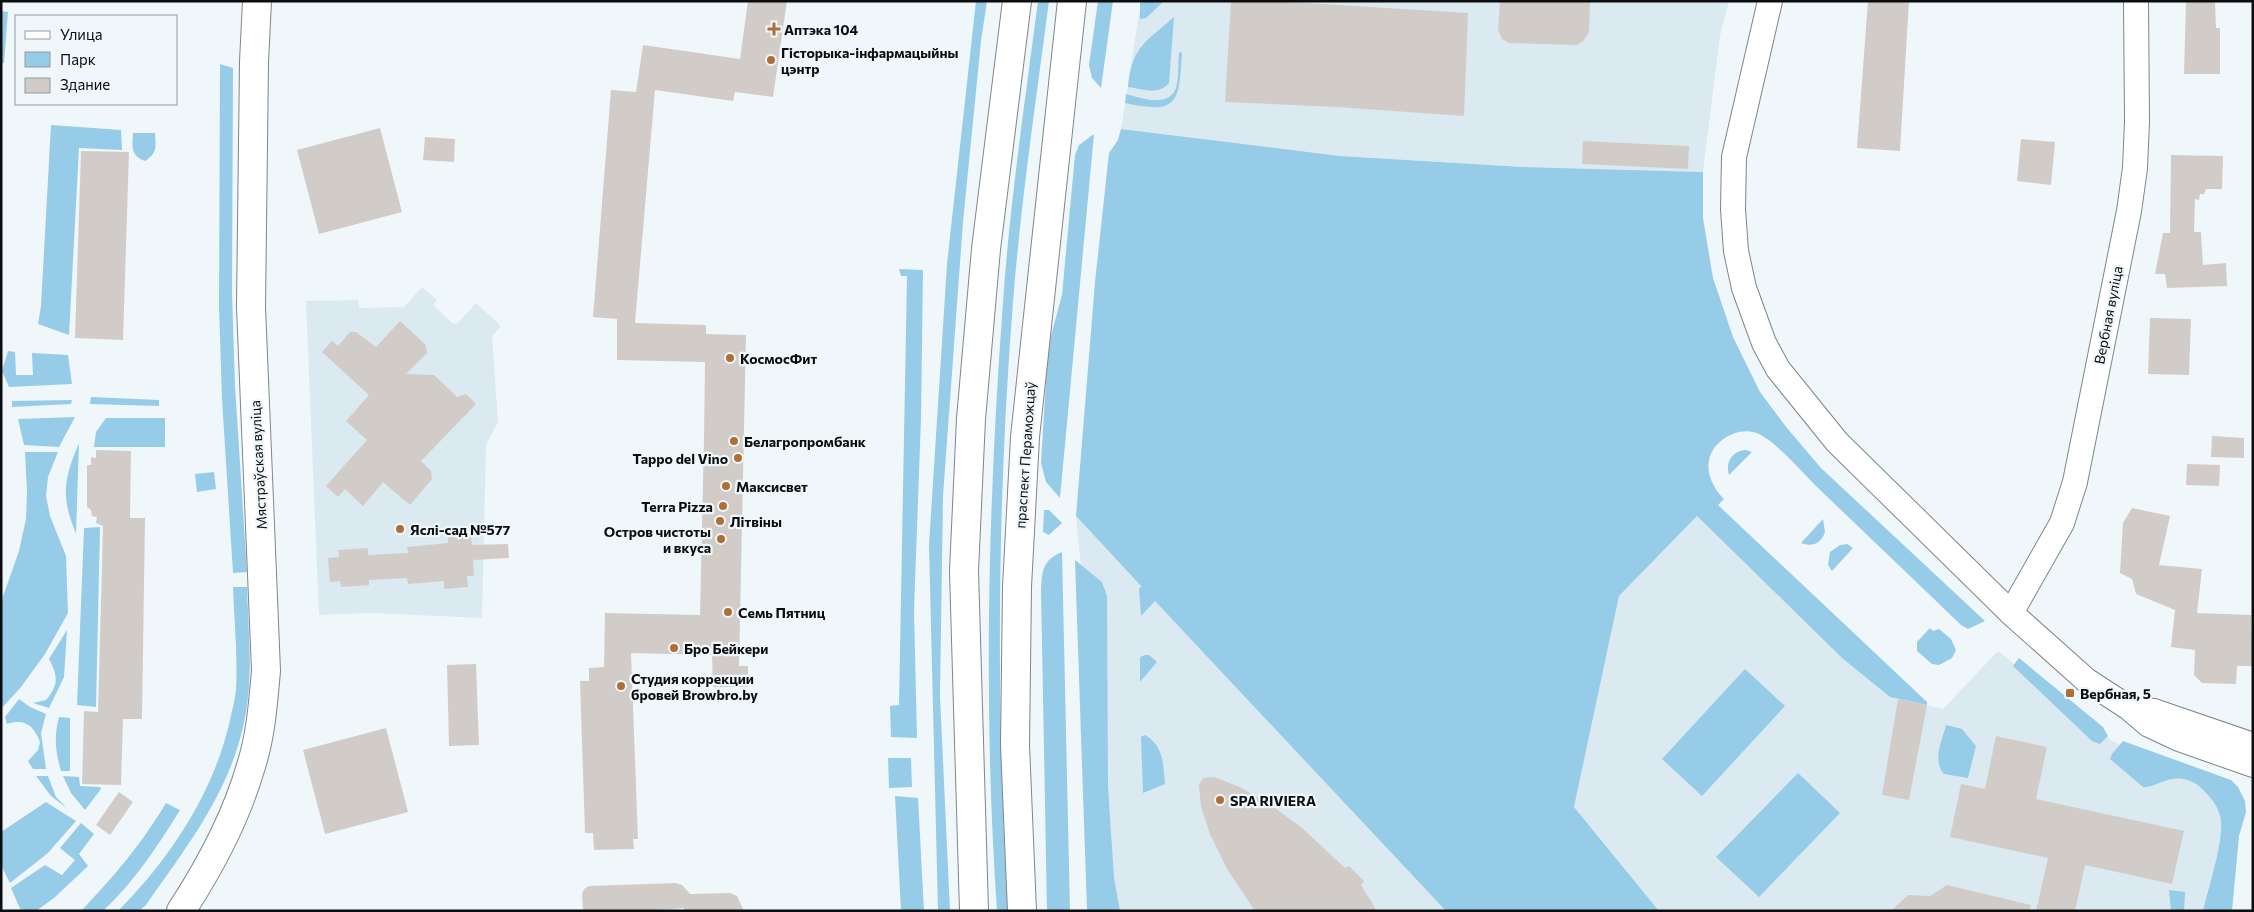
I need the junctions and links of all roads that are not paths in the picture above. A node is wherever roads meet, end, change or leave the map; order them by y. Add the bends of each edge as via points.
1 (257, 1) edge
2 (1017, 1) edge
3 (1072, 1) edge
4 (1770, 1) edge
5 (2136, 1) edge
6 (2012, 613) junction
7 (2128, 708) junction
8 (2253, 746) edge
9 (2253, 765) edge
10 (181, 911) edge
11 (974, 911) edge
12 (1022, 911) edge

1 - 10 main road, Мястраўская вуліца via 251,307 266,671 261,724 251,766 226,828 198,886
2 - 11 main road via 986,249 964,571
3 - 12 main road, праспект Пераможцаў via 1025,437 1017,587 1015,745
4 - 6 street via 1734,157 1733,209 1736,251 1744,288 1764,343 1778,369 1837,442
5 - 6 street, Вербная вуліца via 2133,185 2075,482 2058,532
6 - 7 street via 2086,680
7 - 8 street via 2154,711
7 - 9 street via 2149,725 2179,739

